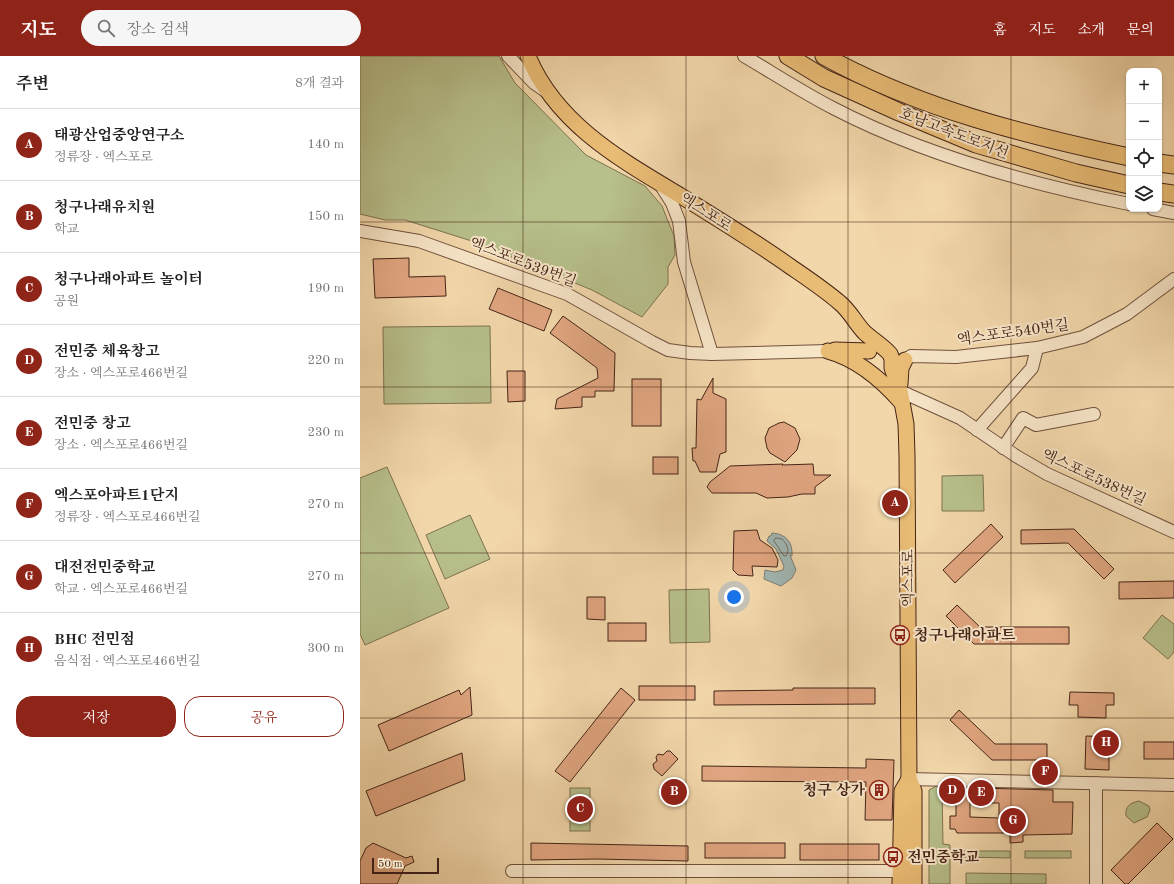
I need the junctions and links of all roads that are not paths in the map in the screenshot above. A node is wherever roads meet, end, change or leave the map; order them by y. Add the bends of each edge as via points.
1 (508, 56) edge
2 (528, 56) edge
3 (744, 56) edge
4 (788, 56) edge
5 (824, 56) edge
6 (548, 93) junction
7 (1126, 156) edge
8 (1162, 163) edge
9 (1174, 165) edge
10 (660, 183) junction
11 (1126, 184) edge
12 (1162, 192) edge
13 (1174, 194) edge
14 (1126, 203) edge
15 (1162, 211) edge
16 (1174, 213) edge
17 (360, 231) edge
18 (1174, 280) edge
19 (1037, 348) junction
20 (828, 351) junction
21 (884, 352) junction
22 (712, 354) junction
23 (875, 377) junction
24 (901, 397) junction
25 (1094, 414) dead end
26 (977, 430) junction
27 (1002, 448) junction
28 (1174, 532) edge
29 (909, 778) junction
30 (1096, 783) junction
31 (1174, 785) edge
32 (512, 870) dead end
33 (907, 877) edge
34 (1096, 884) edge

1 - 6 street, 엑스포로 via 534,83
2 - 6 main road, 엑스포로
3 - 14 street via 833,108 888,133 954,158 1021,178
4 - 11 highway, 호남고속도로지선 via 824,78 976,144 1076,173
5 - 7 highway, 호남고속도로지선 via 906,94 983,121
6 - 10 main road, 엑스포로 via 583,132
8 - 9 highway
10 - 21 main road, 엑스포로 via 791,266 840,303
10 - 22 street via 680,221 684,262
12 - 13 highway
15 - 16 street
17 - 22 street, 엑스포로539번길 via 419,241 567,294 668,350
18 - 19 street, 엑스포로540번길 via 1127,314 1083,337
19 - 21 street, 엑스포로540번길 via 956,357
19 - 26 street via 1032,368
20 - 21 main road via 850,350 857,347
20 - 22 street, 엑스포로539번길
20 - 23 main road via 843,355
21 - 23 main road via 885,375
21 - 23 main road via 864,359
21 - 24 main road, 엑스포로
23 - 24 main road
24 - 26 street, 엑스포로538번길 via 960,418
24 - 29 main road, 엑스포로 via 906,424 907,456
25 - 27 street, 엑스포로538번길 via 1036,425 1023,418
26 - 27 street, 엑스포로538번길
27 - 28 street, 엑스포로538번길 via 1047,474
29 - 30 street
29 - 33 main road, 엑스포로 via 914,791
30 - 31 street
30 - 34 street
32 - 33 street

